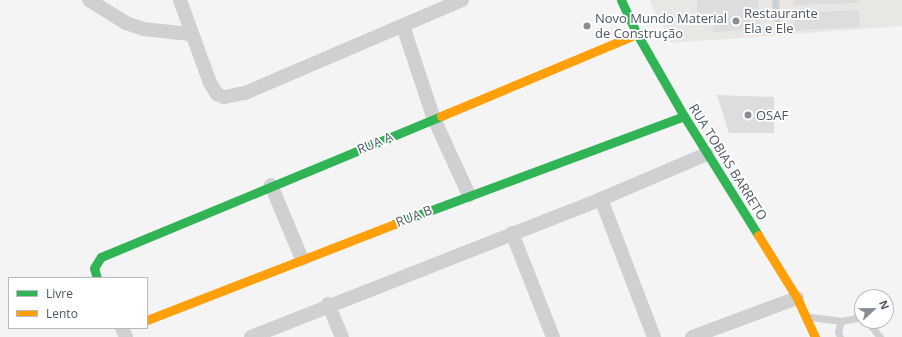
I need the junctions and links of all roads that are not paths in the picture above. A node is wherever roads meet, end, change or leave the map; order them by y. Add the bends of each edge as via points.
1 (89, 0) edge
2 (180, 0) edge
3 (462, 0) edge
4 (620, 0) edge
5 (775, 0) edge
6 (777, 18) dead end
7 (403, 26) junction
8 (190, 34) junction
9 (637, 34) junction
10 (684, 116) junction
11 (434, 119) junction
12 (707, 154) junction
13 (271, 185) junction
14 (469, 195) junction
15 (601, 199) junction
16 (512, 234) junction
17 (302, 259) junction
18 (97, 277) edge
19 (797, 298) junction
20 (328, 304) junction
21 (805, 316) junction
22 (854, 318) edge
23 (148, 320) edge
24 (842, 321) junction
25 (874, 329) edge
26 (251, 337) edge
27 (342, 337) edge
28 (553, 337) edge
29 (654, 337) edge
30 (692, 337) edge
31 (815, 337) edge
32 (840, 337) edge
33 (880, 337) edge

1 - 8 street via 126,23 143,29
2 - 8 street
3 - 7 street
4 - 9 street, RUA TOBIAS BARRETO
5 - 6 lane
7 - 8 street via 232,97 217,94
7 - 11 street
9 - 10 street, RUA TOBIAS BARRETO
9 - 11 street, RUA A
10 - 12 street, RUA TOBIAS BARRETO
10 - 14 street, RUA B
11 - 13 street, RUA A
11 - 14 street
12 - 15 street
12 - 19 street, RUA TOBIAS BARRETO
13 - 17 street
13 - 18 street, RUA A via 101,258 94,268
14 - 17 street, RUA B
15 - 16 street
15 - 29 street
16 - 20 street
16 - 28 street
17 - 23 street, RUA B
19 - 21 street, RUA TOBIAS BARRETO
19 - 30 street
20 - 26 street
20 - 27 street
21 - 24 lane
21 - 31 street, RUA TOBIAS BARRETO
22 - 24 lane
24 - 32 lane via 838,331
25 - 33 lane

